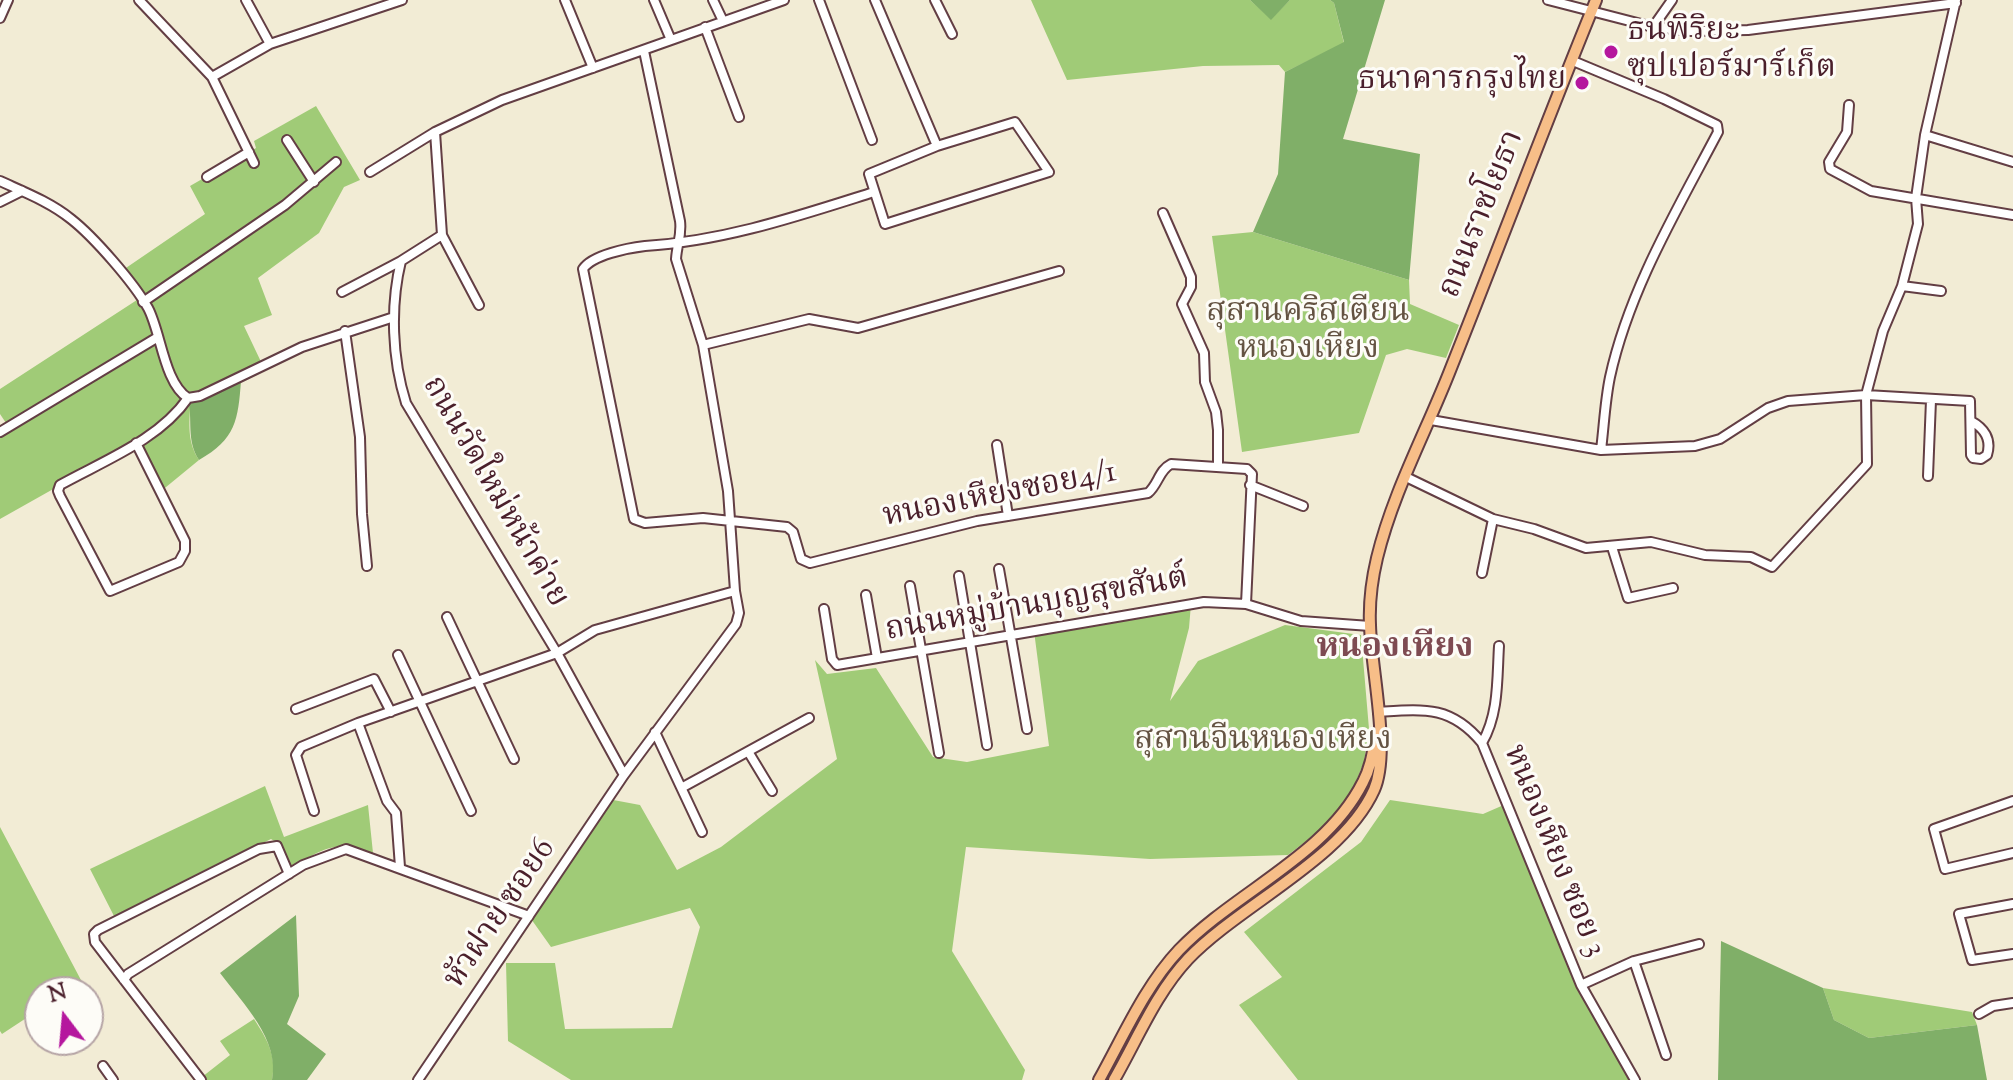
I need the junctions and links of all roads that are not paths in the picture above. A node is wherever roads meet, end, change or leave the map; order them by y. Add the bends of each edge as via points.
1 (8, 0) edge
2 (139, 0) edge
3 (246, 0) edge
4 (402, 0) edge
5 (565, 0) edge
6 (654, 0) edge
7 (713, 0) edge
8 (819, 0) edge
9 (875, 0) edge
10 (935, 0) edge
11 (1548, 0) edge
12 (1672, 0) edge
13 (780, 1) edge
14 (1956, 1) edge
15 (1594, 5) edge
16 (0, 18) edge
17 (723, 21) junction
18 (705, 27) junction
19 (1653, 27) junction
20 (952, 34) dead end
21 (671, 40) junction
22 (270, 44) junction
23 (644, 51) junction
24 (1573, 61) junction
25 (593, 68) junction
26 (212, 77) junction
27 (1849, 105) dead end
28 (739, 117) dead end
29 (435, 132) junction
30 (1925, 135) junction
31 (287, 140) dead end
32 (872, 140) dead end
33 (937, 146) junction
34 (249, 152) junction
35 (336, 162) dead end
36 (2013, 162) edge
37 (254, 163) dead end
38 (370, 172) dead end
39 (207, 177) dead end
40 (0, 181) edge
41 (314, 182) junction
42 (22, 191) junction
43 (874, 192) junction
44 (1916, 198) junction
45 (0, 202) edge
46 (1163, 213) dead end
47 (2013, 215) edge
48 (442, 235) junction
49 (677, 244) junction
50 (401, 261) junction
51 (1059, 271) dead end
52 (1902, 286) junction
53 (1941, 291) dead end
54 (342, 292) dead end
55 (143, 302) junction
56 (479, 305) dead end
57 (394, 317) junction
58 (345, 331) junction
59 (158, 337) junction
60 (703, 345) junction
61 (1866, 395) junction
62 (188, 398) junction
63 (1931, 400) junction
64 (1431, 420) junction
65 (1971, 421) dead end
66 (0, 432) edge
67 (136, 443) junction
68 (997, 445) dead end
69 (1601, 450) junction
70 (1218, 467) junction
71 (1928, 476) dead end
72 (1406, 477) junction
73 (1250, 485) junction
74 (1303, 506) dead end
75 (1008, 516) junction
76 (1493, 519) junction
77 (731, 521) junction
78 (1612, 547) junction
79 (367, 566) dead end
80 (999, 569) dead end
81 (1482, 573) dead end
82 (959, 576) dead end
83 (910, 586) dead end
84 (1673, 588) dead end
85 (735, 591) junction
86 (866, 595) dead end
87 (1246, 604) junction
88 (824, 609) dead end
89 (447, 617) dead end
90 (1370, 626) junction
91 (1012, 635) junction
92 (970, 642) junction
93 (1499, 646) dead end
94 (921, 651) junction
95 (557, 653) junction
96 (398, 655) dead end
97 (877, 658) junction
98 (478, 681) junction
99 (421, 701) junction
100 (296, 709) dead end
101 (391, 712) junction
102 (1378, 712) junction
103 (809, 718) dead end
104 (358, 723) junction
105 (1378, 725) junction
106 (1027, 729) dead end
107 (655, 732) junction
108 (1482, 743) junction
109 (987, 745) dead end
110 (749, 753) junction
111 (939, 753) dead end
112 (514, 759) dead end
113 (624, 775) junction
114 (683, 787) junction
115 (772, 791) dead end
116 (2013, 801) edge
117 (314, 811) dead end
118 (471, 811) dead end
119 (702, 832) dead end
120 (1327, 832) junction
121 (1336, 841) junction
122 (2013, 853) edge
123 (400, 867) junction
124 (289, 874) junction
125 (2013, 904) edge
126 (529, 916) junction
127 (1699, 944) dead end
128 (2013, 954) edge
129 (1634, 961) junction
130 (124, 980) junction
131 (1581, 985) junction
132 (2013, 1003) edge
133 (1979, 1014) dead end
134 (1666, 1055) dead end
135 (103, 1066) dead end
136 (113, 1080) edge
137 (201, 1080) edge
138 (418, 1080) edge
139 (1099, 1080) edge
140 (1114, 1080) edge
141 (1635, 1080) edge

1 - 16 street
2 - 26 street
3 - 22 street
4 - 22 street
5 - 25 street
6 - 21 street
7 - 17 street
8 - 32 street
9 - 33 street
10 - 20 street
11 - 15 street
12 - 19 street
13 - 17 street
14 - 19 street via 1748,30
14 - 30 street
15 - 19 street
15 - 24 main road, ถนนราชโยธา
17 - 18 street
18 - 21 street
18 - 28 street
21 - 23 street
22 - 26 street
23 - 25 street
23 - 49 street, หัวฝาย ซอย6 via 680,221
24 - 64 main road, ถนนราชโยธา
24 - 69 street via 1691,112 1717,125 1718,132 1663,234 1622,333 1609,379
25 - 29 street via 502,100
26 - 34 street
27 - 44 street via 1847,132 1830,169 1871,191
29 - 38 street
29 - 48 street
30 - 36 street
30 - 44 street
31 - 41 street
33 - 43 street via 869,174
33 - 43 street via 1015,122 1049,172 885,224
34 - 37 street
34 - 39 street
35 - 41 street
40 - 42 street
41 - 55 street
42 - 45 street
42 - 55 street via 71,219
43 - 49 street via 731,236
44 - 47 street
44 - 52 street via 1918,224
46 - 70 street via 1191,277 1182,304 1204,353 1205,382 1216,412
48 - 50 street
48 - 56 street
49 - 60 street, หัวฝาย ซอย6 via 676,259
49 - 77 street via 624,248 588,261 583,269 634,519
50 - 54 street
50 - 57 street, ถนนวัดใหม่หน้าค่าย
51 - 60 street via 858,328 809,319
52 - 53 street
52 - 61 street
55 - 59 street
57 - 58 street
57 - 95 street, ถนนวัดใหม่หน้าค่าย via 406,403
58 - 62 street
58 - 79 street via 360,437
59 - 62 street via 178,389
59 - 66 street
60 - 77 street, หัวฝาย ซอย6
61 - 63 street
61 - 69 street via 1788,401 1720,439 1695,446
61 - 78 street via 1867,464 1772,567 1751,557 1705,555 1651,542
62 - 67 street via 175,416
63 - 65 street via 1970,401
63 - 71 street
64 - 69 street
64 - 72 main road, ถนนราชโยธา
67 - 67 street via 60,485 58,491 110,591 179,562 185,551 185,541
68 - 75 street
70 - 73 street, หนองเหียงซอย4/1 via 1247,469
70 - 75 street, หนองเหียงซอย4/1 via 1171,464 1148,493
72 - 76 street
72 - 90 main road, ถนนราชโยธา via 1377,557
73 - 74 street
73 - 87 street
75 - 77 street, หนองเหียงซอย4/1 via 810,563 801,559 787,527
76 - 78 street via 1586,548
76 - 81 street
77 - 85 street, หัวฝาย ซอย6
78 - 84 street via 1628,598
80 - 91 street
82 - 92 street
83 - 94 street
85 - 95 street via 595,630
85 - 107 street, หัวฝาย ซอย6 via 736,624
86 - 97 street
87 - 90 street, ถนนหมู่บ้านบุญสุขสันต์ via 1301,621
87 - 91 street, ถนนหมู่บ้านบุญสุขสันต์ via 1204,602
88 - 97 street, ถนนหมู่บ้านบุญสุขสันต์ via 837,665
89 - 98 street
90 - 102 main road, ถนนราชโยธา
91 - 92 street, ถนนหมู่บ้านบุญสุขสันต์
91 - 106 street
92 - 94 street, ถนนหมู่บ้านบุญสุขสันต์
92 - 109 street
93 - 108 street via 1494,712
94 - 97 street, ถนนหมู่บ้านบุญสุขสันต์
94 - 111 street
95 - 98 street
95 - 113 street, ถนนวัดใหม่หน้าค่าย
96 - 99 street
98 - 99 street
98 - 112 street
99 - 101 street
99 - 118 street
100 - 101 street via 374,679
101 - 104 street
102 - 105 main road, ถนนราชโยธา
102 - 108 street, หนองเหียง ซอย 3 via 1441,712
103 - 110 street
104 - 117 street via 297,751
104 - 123 street via 396,813
105 - 120 main road via 1365,780
105 - 121 main road via 1376,786 1366,807
107 - 113 street, หัวฝาย ซอย6
107 - 114 street
108 - 131 street, หนองเหียง ซอย 3
110 - 114 street
110 - 115 street
113 - 126 street, หัวฝาย ซอย6
114 - 119 street
116 - 122 street via 1934,829 1945,869
120 - 121 main road
120 - 139 main road via 1179,950 1160,973
121 - 140 main road via 1188,959
123 - 124 street via 346,849
123 - 126 street
124 - 130 street
124 - 130 street via 274,844 98,930 95,942
125 - 128 street via 1959,914 1972,960
126 - 138 street, หัวฝาย ซอย6
127 - 129 street
129 - 131 street
129 - 134 street
130 - 137 street
131 - 141 street, หนองเหียง ซอย 3
132 - 133 street
135 - 136 street

